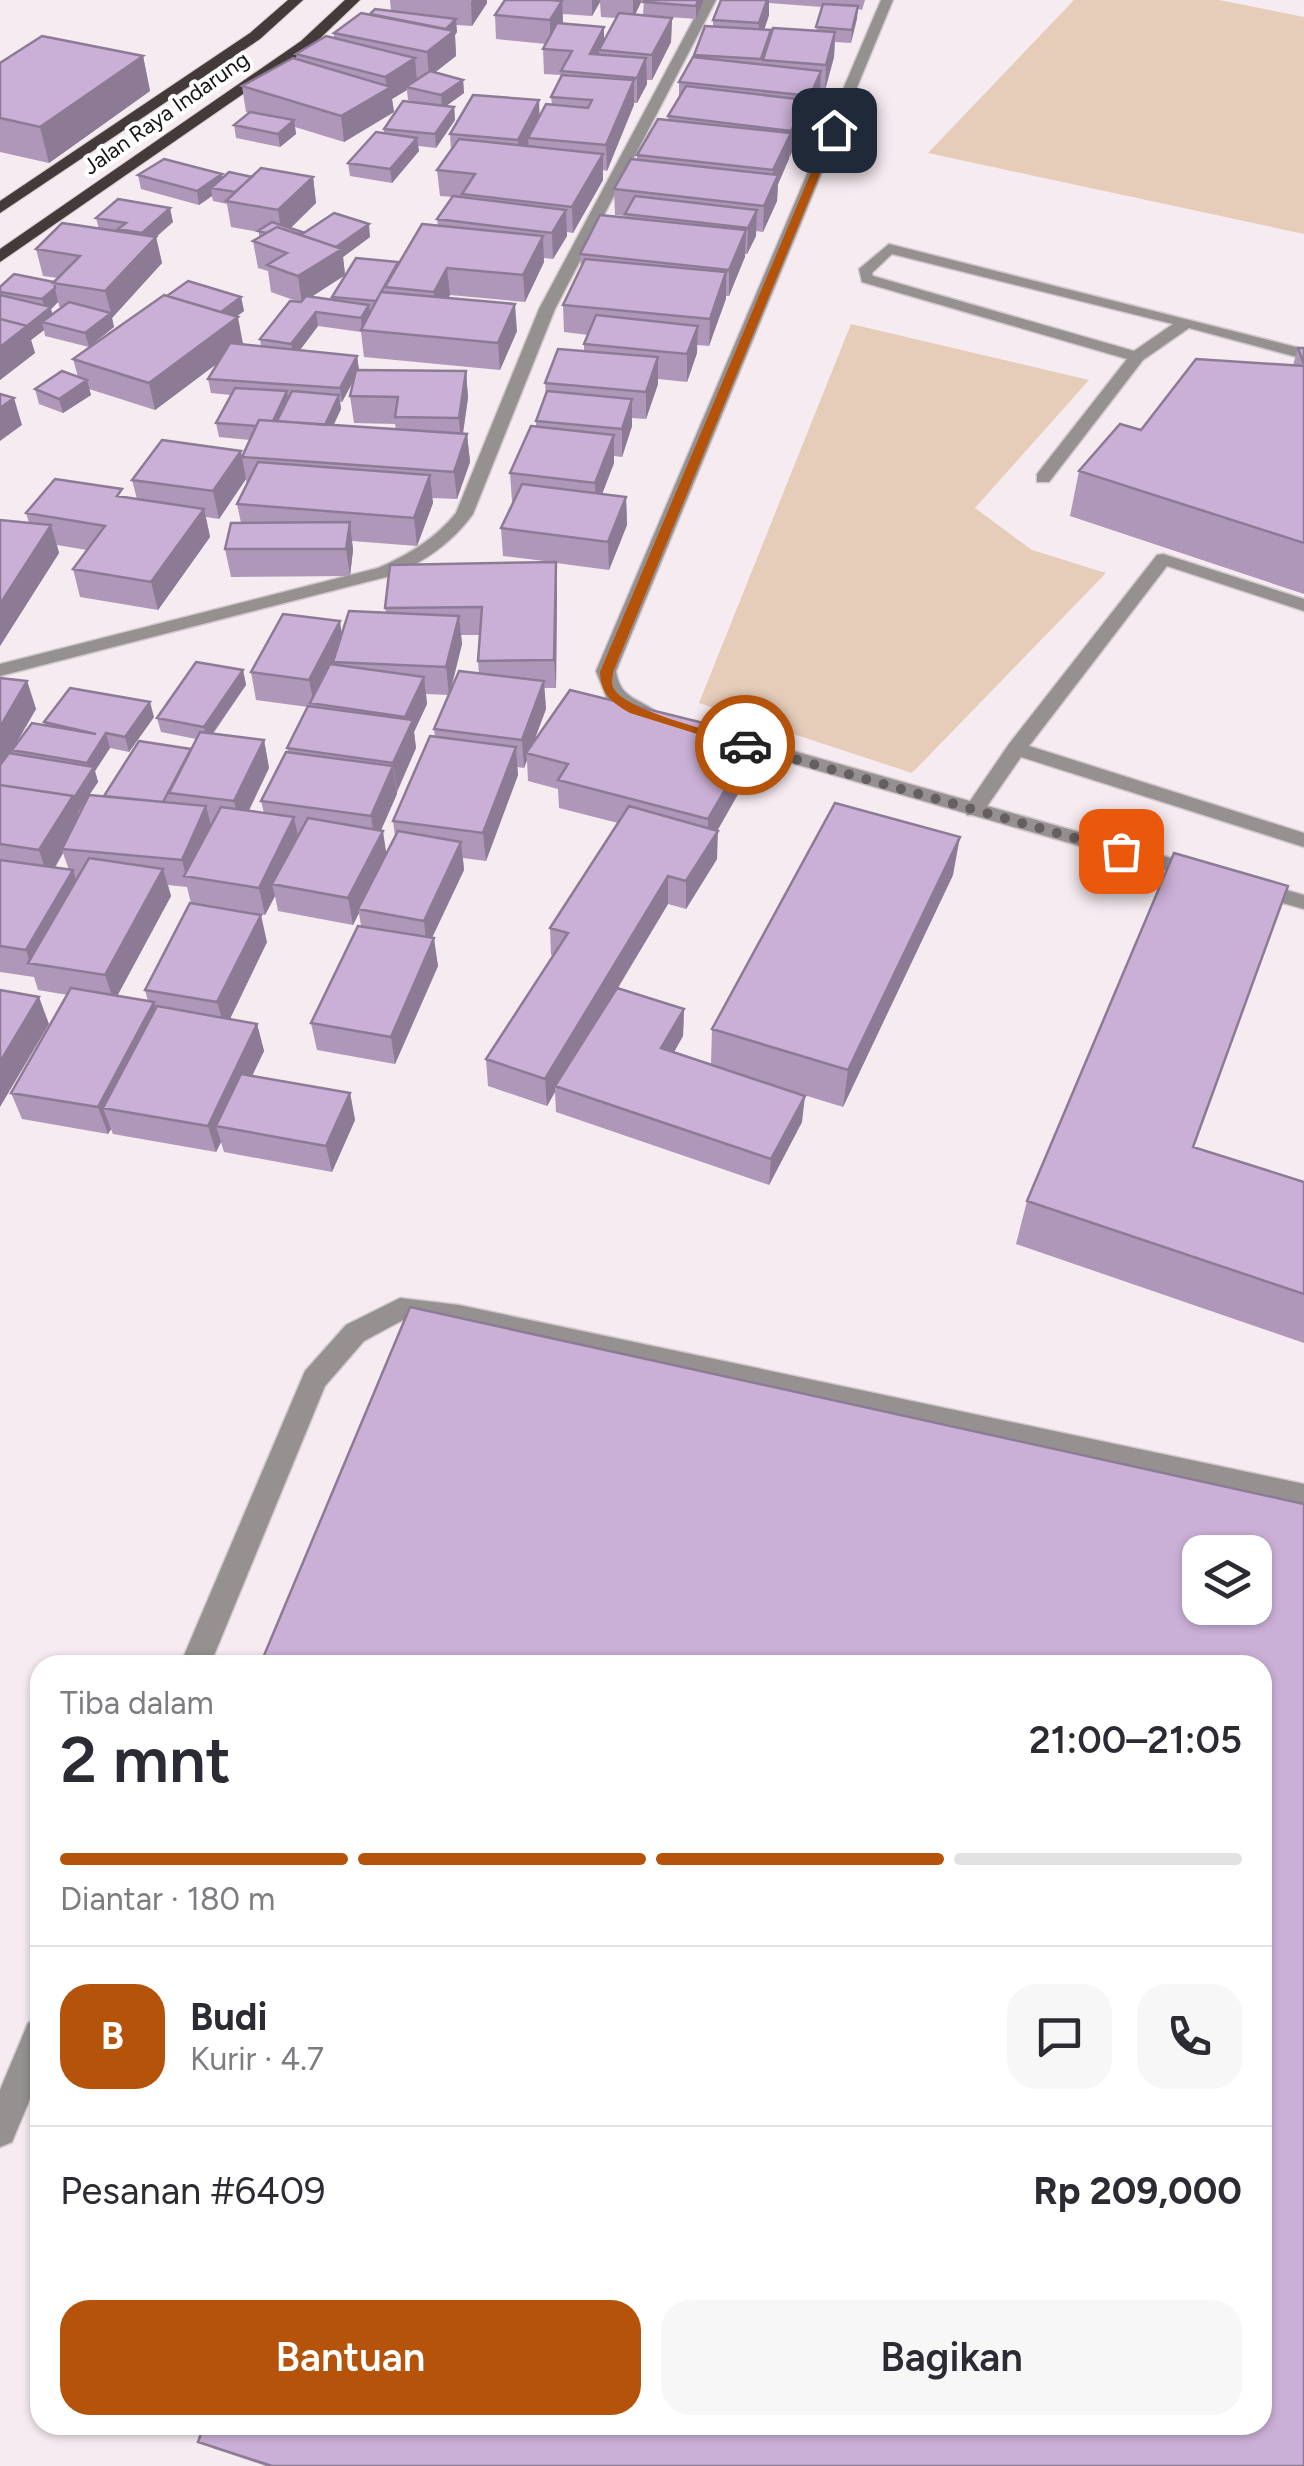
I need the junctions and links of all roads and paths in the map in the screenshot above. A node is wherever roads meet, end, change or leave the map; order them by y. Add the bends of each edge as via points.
1 (296, 0) edge
2 (352, 0) edge
3 (710, 0) edge
4 (887, 0) edge
5 (0, 208) edge
6 (0, 218) edge
7 (40, 228) junction
8 (0, 258) edge
9 (1186, 322) junction
10 (1304, 354) edge
11 (1137, 356) junction
12 (1043, 478) dead end
13 (1304, 605) edge
14 (0, 670) edge
15 (1016, 749) junction
16 (974, 810) junction
17 (1304, 840) edge
18 (1304, 902) edge
19 (1304, 1496) edge
20 (199, 1655) edge
21 (30, 2058) edge
22 (0, 2130) edge

1 - 5 highway, Jalan Raya Indarung via 255,36
2 - 7 highway, Jalan Raya Indarung via 306,44
3 - 14 street via 547,310 450,534 384,572
4 - 16 street via 606,672 607,688 635,710
6 - 7 highway
7 - 8 highway, Jalan Raya Indarung
9 - 10 street
9 - 11 street
9 - 11 street via 889,249 864,272 886,287
11 - 12 street
13 - 15 street via 1163,559
15 - 16 street
15 - 17 street
16 - 18 street
19 - 20 street via 459,1316 400,1310 355,1333 314,1379
21 - 22 street

